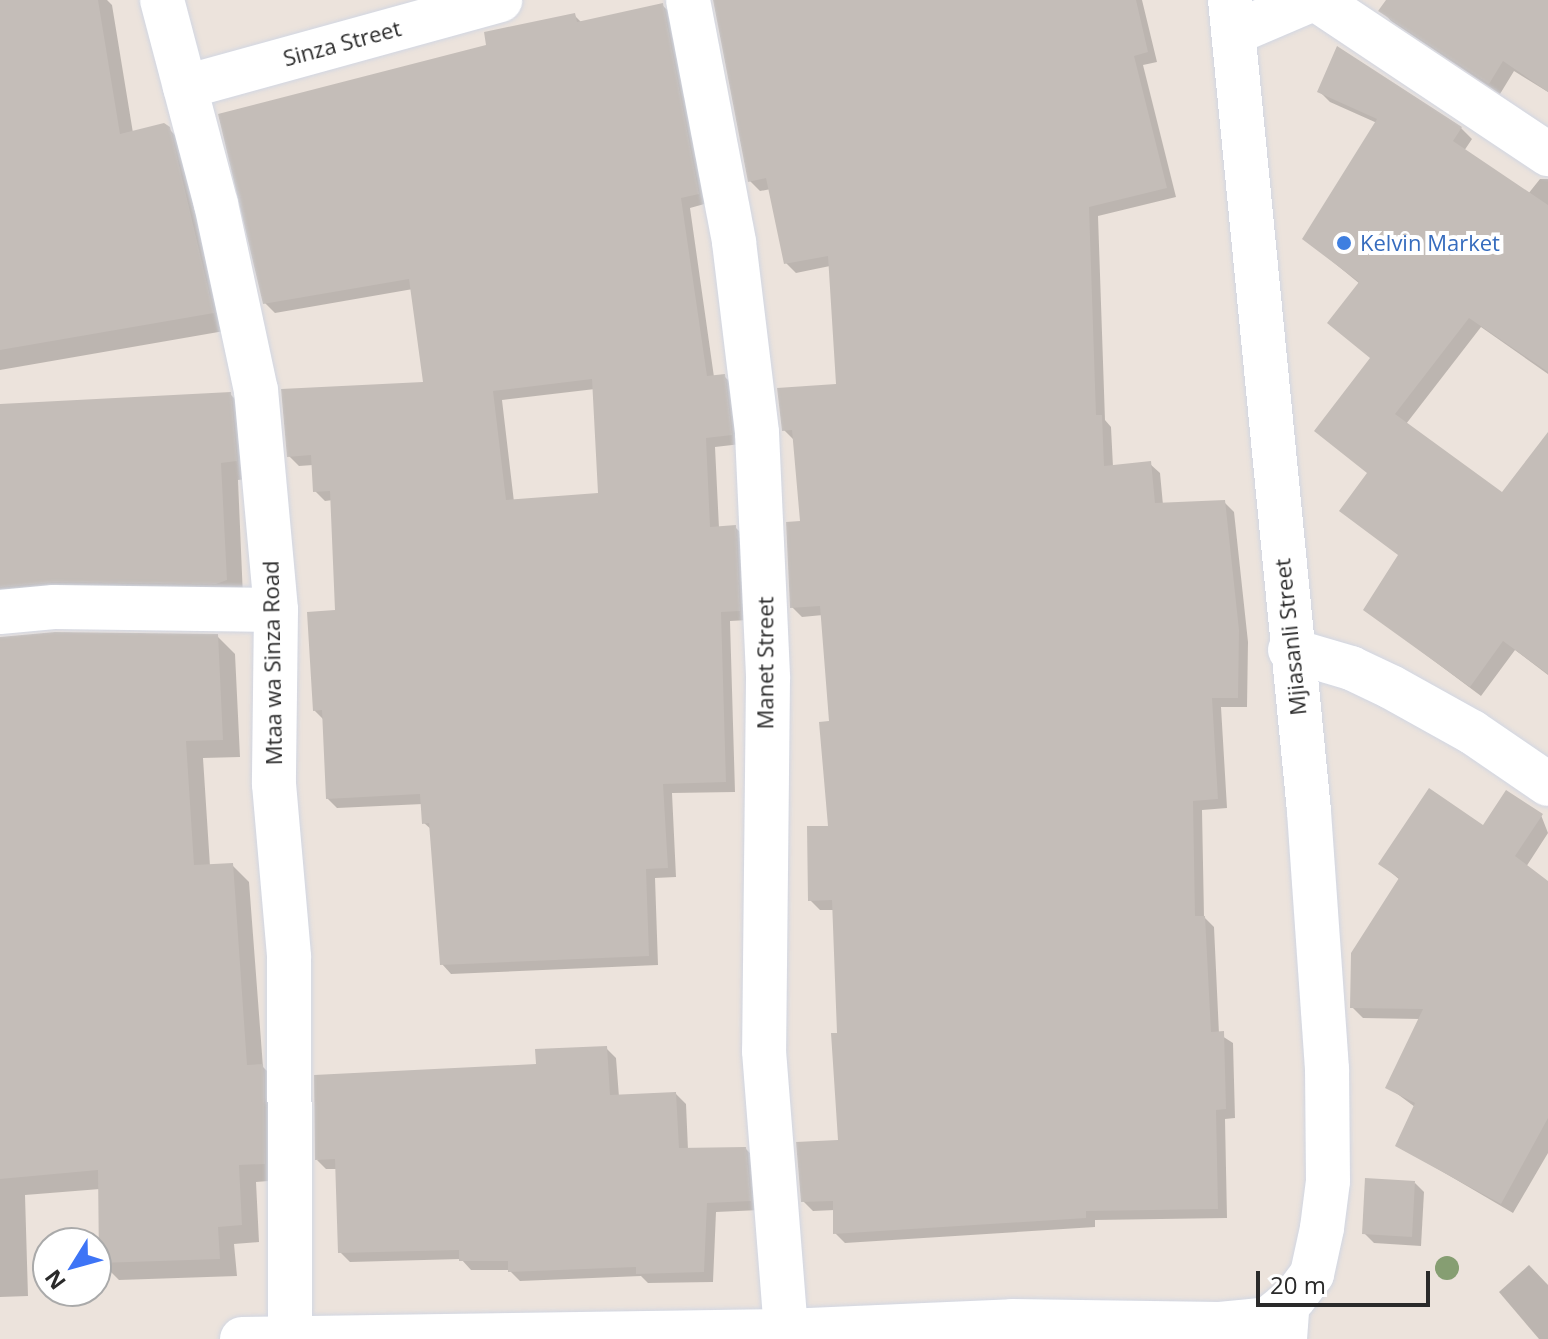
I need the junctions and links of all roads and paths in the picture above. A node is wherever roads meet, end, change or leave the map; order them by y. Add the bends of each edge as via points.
1 (162, 0) edge
2 (500, 0) edge
3 (688, 0) edge
4 (1311, 0) edge
5 (1317, 0) edge
6 (1233, 16) edge
7 (185, 87) junction
8 (1548, 154) edge
9 (276, 610) junction
10 (0, 612) edge
11 (1290, 650) junction
12 (1548, 784) edge
13 (1299, 1304) edge
14 (786, 1331) junction
15 (290, 1338) edge
16 (242, 1339) edge

1 - 7 street, Mtaa wa Sinza Road
2 - 7 street, Sinza Street
3 - 14 street, Manet Street via 734,242 759,462 768,679 764,1051
4 - 6 street
5 - 8 street
6 - 11 street, Mjiasanli Street
7 - 9 street, Mtaa wa Sinza Road via 256,390
9 - 10 street via 54,607
9 - 15 street, Mtaa wa Sinza Road via 274,784 289,957 293,1087
11 - 12 street via 1351,668 1391,687 1472,732
11 - 13 street, Mjiasanli Street via 1309,811 1327,1069 1328,1181
13 - 14 street via 1268,1319 1220,1324 1012,1321
14 - 15 street
15 - 16 street

